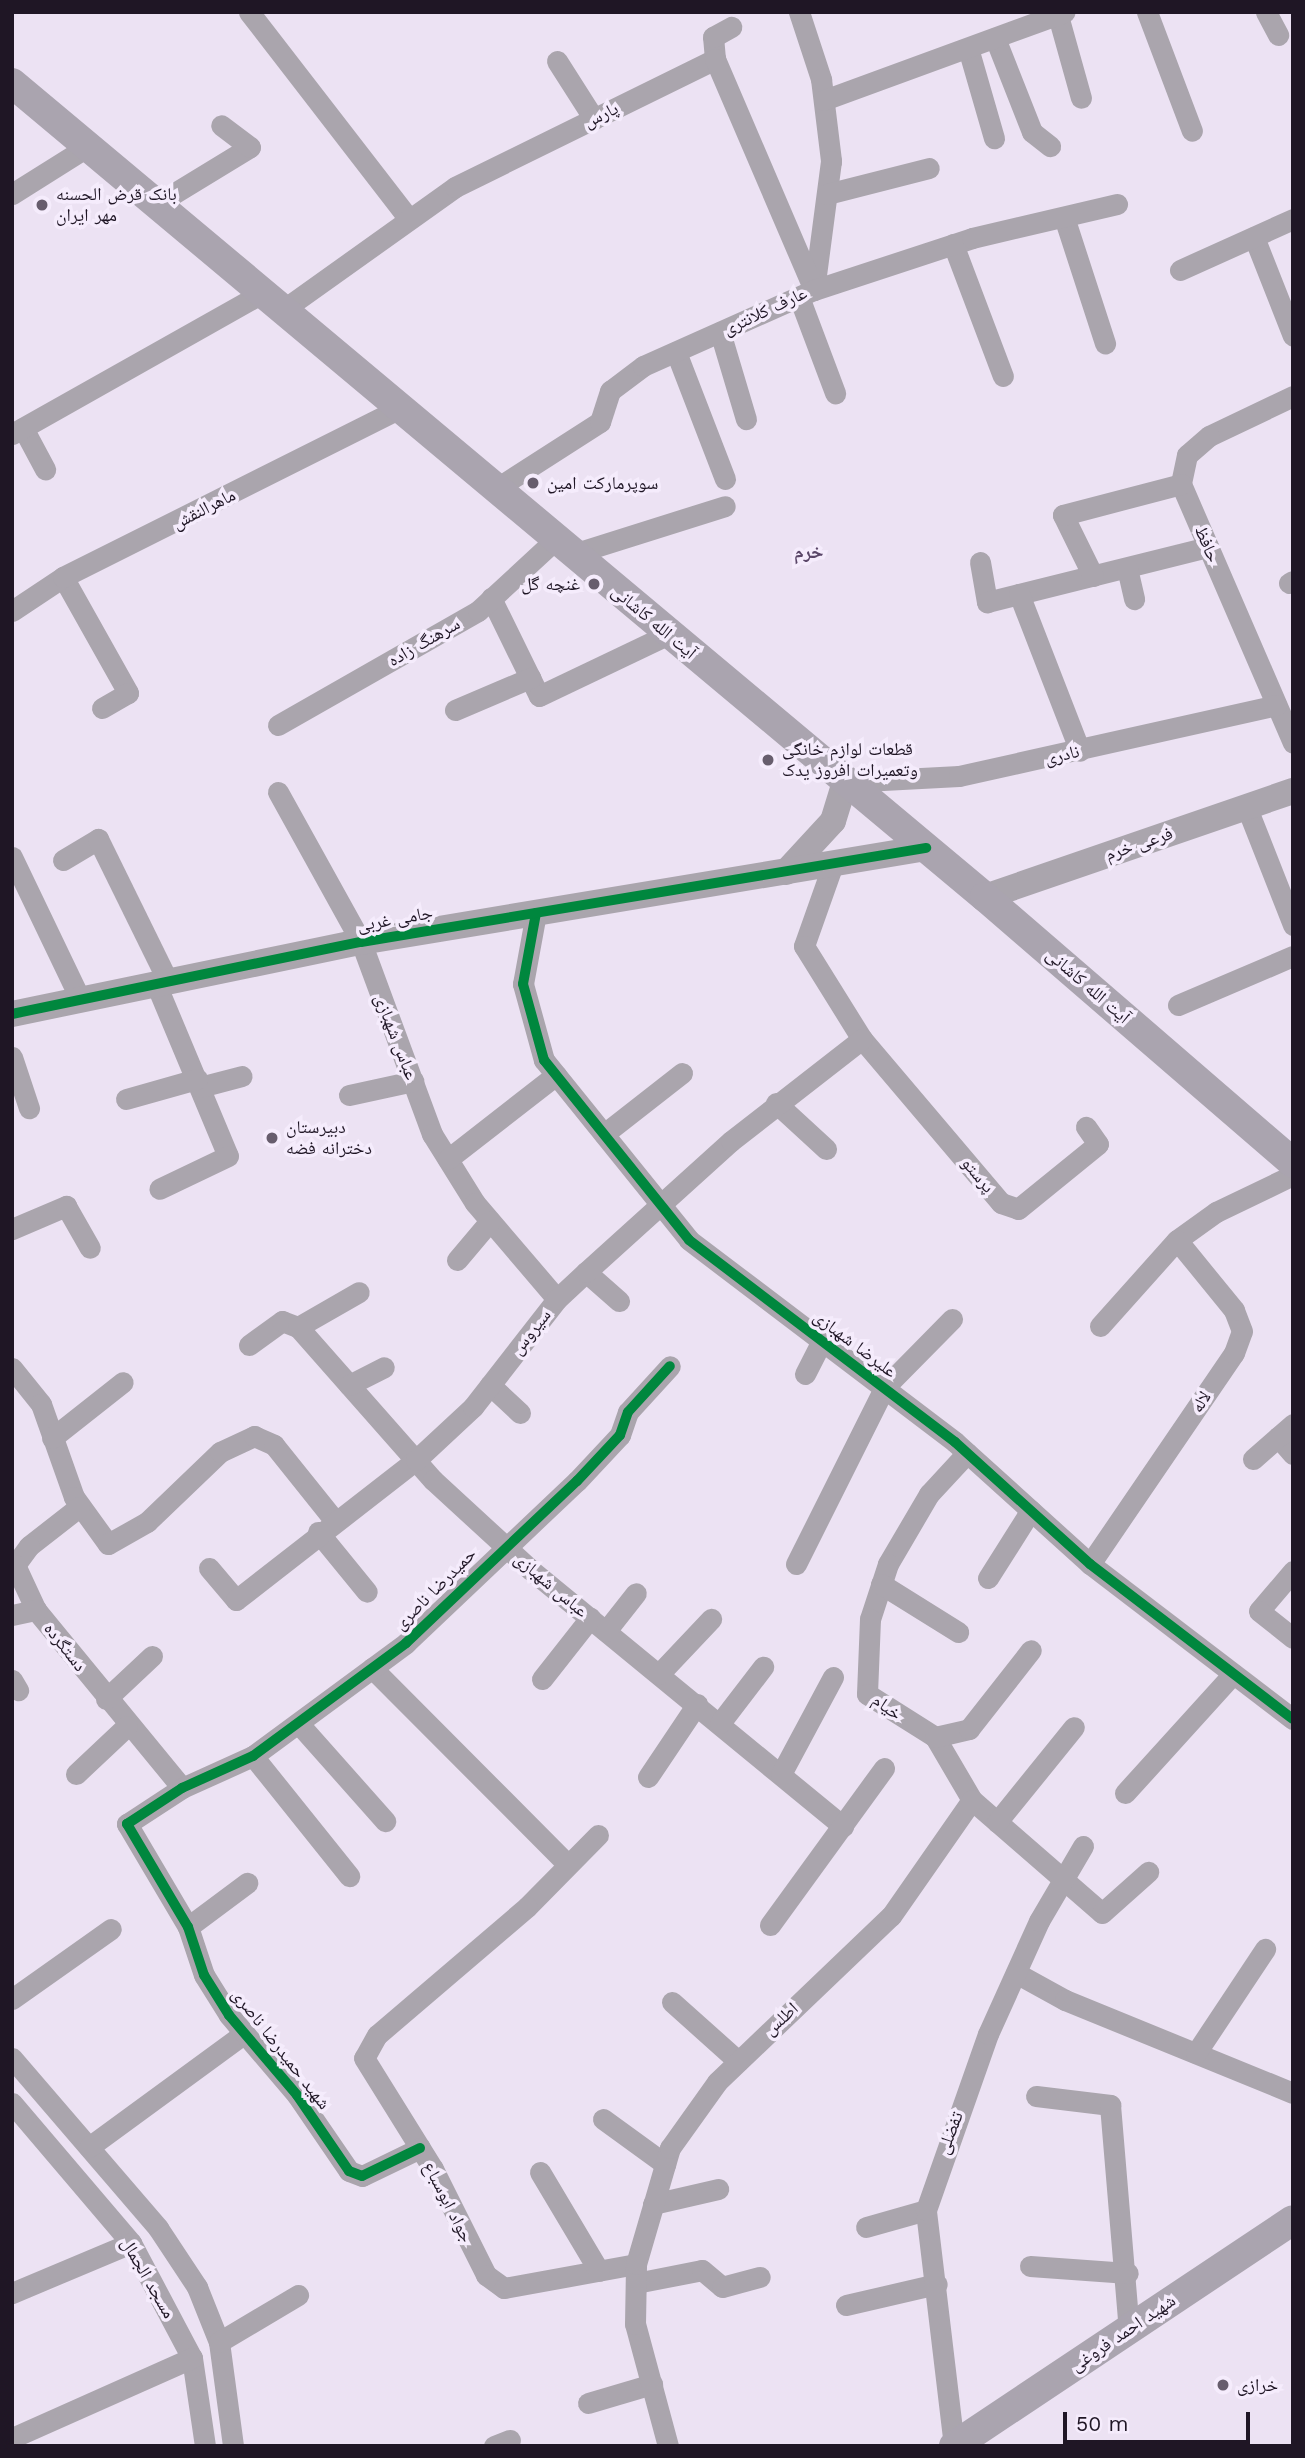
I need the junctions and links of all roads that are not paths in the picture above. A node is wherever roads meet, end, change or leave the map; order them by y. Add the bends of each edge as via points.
1 (249, 12) edge
2 (799, 12) edge
3 (1147, 12) edge
4 (1266, 12) edge
5 (1060, 13) edge
6 (731, 27) dead end
7 (1278, 36) dead end
8 (995, 38) junction
9 (968, 48) junction
10 (715, 59) junction
11 (557, 61) dead end
12 (12, 83) edge
13 (1081, 98) dead end
14 (824, 100) junction
15 (594, 119) junction
16 (221, 125) dead end
17 (1192, 131) dead end
18 (994, 138) dead end
19 (1050, 146) dead end
20 (88, 147) junction
21 (929, 168) dead end
22 (12, 194) edge
23 (827, 194) junction
24 (1117, 204) dead end
25 (155, 205) junction
26 (1064, 217) junction
27 (408, 218) junction
28 (1293, 219) edge
29 (1254, 237) junction
30 (953, 244) junction
31 (1180, 270) dead end
32 (807, 294) junction
33 (269, 303) junction
34 (720, 332) junction
35 (1293, 337) edge
36 (1105, 343) dead end
37 (676, 352) junction
38 (1003, 376) dead end
39 (835, 393) dead end
40 (1293, 396) edge
41 (397, 410) junction
42 (747, 419) dead end
43 (18, 431) edge
44 (45, 469) dead end
45 (725, 479) dead end
46 (1181, 484) junction
47 (494, 490) junction
48 (725, 506) dead end
49 (564, 547) junction
50 (1209, 547) junction
51 (980, 562) dead end
52 (1127, 568) junction
53 (1093, 576) junction
54 (63, 577) junction
55 (1019, 594) junction
56 (491, 598) junction
57 (1134, 599) dead end
58 (12, 611) edge
59 (669, 635) junction
60 (530, 677) junction
61 (1276, 705) junction
62 (102, 708) dead end
63 (455, 710) dead end
64 (278, 726) dead end
65 (1293, 743) edge
66 (1080, 751) junction
67 (845, 782) junction
68 (1293, 791) edge
69 (278, 792) dead end
70 (1247, 808) junction
71 (926, 848) junction
72 (12, 857) edge
73 (63, 860) dead end
74 (832, 864) junction
75 (786, 872) junction
76 (985, 897) junction
77 (536, 913) junction
78 (1293, 925) edge
79 (361, 942) junction
80 (1293, 956) edge
81 (162, 982) junction
82 (80, 999) junction
83 (1178, 1006) dead end
84 (12, 1014) edge
85 (862, 1039) junction
86 (12, 1057) edge
87 (682, 1073) dead end
88 (556, 1075) junction
89 (242, 1076) dead end
90 (413, 1081) junction
91 (199, 1083) junction
92 (349, 1095) dead end
93 (126, 1099) dead end
94 (776, 1103) junction
95 (29, 1108) dead end
96 (1086, 1128) dead end
97 (604, 1134) junction
98 (826, 1149) dead end
99 (448, 1159) junction
100 (1293, 1163) edge
101 (1293, 1175) edge
102 (159, 1189) dead end
103 (660, 1202) junction
104 (490, 1221) junction
105 (12, 1229) edge
106 (1177, 1240) junction
107 (90, 1248) dead end
108 (457, 1259) dead end
109 (586, 1272) junction
110 (359, 1292) dead end
111 (557, 1299) junction
112 (619, 1301) dead end
113 (952, 1319) dead end
114 (1100, 1326) dead end
115 (299, 1327) junction
116 (822, 1341) junction
117 (250, 1345) dead end
118 (670, 1366) dead end
119 (384, 1367) dead end
120 (12, 1368) edge
121 (805, 1374) dead end
122 (123, 1382) dead end
123 (349, 1385) junction
124 (490, 1385) junction
125 (884, 1388) junction
126 (520, 1413) dead end
127 (1285, 1430) edge
128 (52, 1438) junction
129 (967, 1453) junction
130 (1293, 1454) edge
131 (1252, 1459) dead end
132 (416, 1460) junction
133 (79, 1507) junction
134 (1031, 1510) junction
135 (326, 1526) junction
136 (504, 1545) junction
137 (796, 1564) dead end
138 (1090, 1564) junction
139 (14, 1565) edge
140 (209, 1568) dead end
141 (1293, 1571) edge
142 (988, 1578) dead end
143 (881, 1584) junction
144 (367, 1592) dead end
145 (636, 1592) dead end
146 (36, 1610) junction
147 (12, 1615) edge
148 (711, 1619) dead end
149 (598, 1625) junction
150 (958, 1632) dead end
151 (1293, 1638) edge
152 (1031, 1650) dead end
153 (152, 1656) dead end
154 (763, 1667) dead end
155 (372, 1668) junction
156 (659, 1674) junction
157 (1233, 1674) junction
158 (832, 1678) dead end
159 (542, 1679) dead end
160 (106, 1699) junction
161 (697, 1704) junction
162 (1293, 1720) edge
163 (720, 1723) junction
164 (299, 1724) junction
165 (127, 1726) junction
166 (1074, 1727) dead end
167 (935, 1737) junction
168 (253, 1756) junction
169 (884, 1768) dead end
170 (76, 1774) dead end
171 (781, 1774) junction
172 (648, 1777) dead end
173 (182, 1788) junction
174 (1125, 1793) dead end
175 (972, 1800) junction
176 (385, 1821) dead end
177 (997, 1822) junction
178 (843, 1826) junction
179 (598, 1835) dead end
180 (1083, 1846) dead end
181 (566, 1863) junction
182 (1148, 1872) dead end
183 (349, 1877) dead end
184 (1062, 1882) junction
185 (247, 1883) dead end
186 (770, 1925) dead end
187 (188, 1927) junction
188 (111, 1929) dead end
189 (1265, 1950) dead end
190 (1016, 1973) junction
191 (12, 1999) edge
192 (672, 2002) dead end
193 (245, 2033) junction
194 (1196, 2053) junction
195 (12, 2058) edge
196 (738, 2061) junction
197 (1293, 2093) edge
198 (1037, 2096) dead end
199 (12, 2102) edge
200 (603, 2119) dead end
201 (89, 2147) junction
202 (420, 2148) junction
203 (665, 2164) junction
204 (540, 2172) dead end
205 (718, 2189) dead end
206 (653, 2204) junction
207 (926, 2210) junction
208 (1293, 2220) edge
209 (866, 2227) dead end
210 (131, 2243) junction
211 (1031, 2266) dead end
212 (599, 2271) junction
213 (636, 2273) junction
214 (1128, 2273) junction
215 (760, 2277) dead end
216 (937, 2284) junction
217 (12, 2293) edge
218 (299, 2295) dead end
219 (846, 2305) dead end
220 (1129, 2330) junction
221 (219, 2342) junction
222 (192, 2358) junction
223 (652, 2384) junction
224 (588, 2403) dead end
225 (12, 2438) edge
226 (957, 2445) edge
227 (205, 2446) edge
228 (233, 2446) edge
229 (668, 2446) edge

1 - 27 street
2 - 14 street, عارف کلانتری
3 - 17 street
4 - 7 street
5 - 8 street
5 - 13 street
6 - 10 street via 713,37
8 - 9 street
8 - 19 street via 1032,132
9 - 14 street
9 - 18 street
10 - 15 street, پارس
10 - 32 street
11 - 15 street
12 - 20 main road, آیت الله کاشانی
14 - 23 street, عارف کلانتری via 831,161
15 - 27 street, پارس via 455,187
16 - 25 street via 250,147
20 - 22 street
20 - 25 main road, آیت الله کاشانی
21 - 23 street
23 - 32 street, عارف کلانتری
24 - 26 street
25 - 33 main road, آیت الله کاشانی
26 - 30 street
26 - 36 street
27 - 33 street, پارس
28 - 29 street
29 - 31 street
29 - 35 street
30 - 32 street
30 - 38 street
32 - 34 street, عارف کلانتری
32 - 39 street
33 - 41 main road, آیت الله کاشانی
33 - 43 street, پارس
34 - 37 street, عارف کلانتری
34 - 42 street
37 - 45 street
37 - 47 street, عارف کلانتری via 643,366 610,391 600,422
40 - 46 street via 1209,436 1187,455
41 - 47 main road, آیت الله کاشانی
41 - 54 street, ماهرالنقش
43 - 44 street
46 - 50 street, حافظ
46 - 53 street via 1063,515
47 - 49 main road, آیت الله کاشانی
48 - 49 street
49 - 56 street, سرهنگ زاده
49 - 59 main road, آیت الله کاشانی
50 - 52 street
50 - 61 street, حافظ
51 - 55 street via 987,602
52 - 53 street
52 - 57 street
53 - 55 street
54 - 58 street, ماهرالنقش
54 - 62 street via 128,693
55 - 66 street
56 - 60 street
56 - 64 street, سرهنگ زاده via 478,611
59 - 60 street via 539,696
59 - 67 main road, آیت الله کاشانی
60 - 63 street
61 - 65 street, حافظ
61 - 66 street, نادری
66 - 67 street, نادری via 959,776
67 - 71 main road, آیت الله کاشانی
67 - 75 street via 833,821
68 - 70 street, فرعی خرم
69 - 79 street, عباس شهبازی
70 - 76 street, فرعی خرم
70 - 78 street
71 - 74 street, جامی غربی
71 - 76 main road, آیت الله کاشانی
72 - 82 street
73 - 81 street via 98,839
74 - 75 street, جامی غربی
74 - 85 street via 804,946
75 - 77 street, جامی غربی
76 - 100 main road, آیت الله کاشانی
77 - 79 street, جامی غربی
77 - 88 street, علیرضا شهبازی via 523,984 544,1060
79 - 81 street, جامی غربی
79 - 90 street, عباس شهبازی
80 - 83 street
81 - 82 street, جامی غربی
81 - 91 street
82 - 84 street, جامی غربی
85 - 94 street, سیروس
85 - 96 street, پرستو via 1009,1208 1018,1209 1098,1143
86 - 95 street
87 - 97 street
88 - 97 street, علیرضا شهبازی
88 - 99 street
89 - 91 street
90 - 92 street
90 - 99 street, عباس شهبازی via 432,1134
91 - 93 street
91 - 102 street via 228,1156
94 - 98 street
94 - 103 street, سیروس
97 - 103 street, علیرضا شهبازی
99 - 104 street, عباس شهبازی
101 - 106 street via 1216,1212
103 - 109 street, سیروس
103 - 116 street, علیرضا شهبازی via 689,1241
104 - 108 street
104 - 111 street, عباس شهبازی
105 - 107 street via 66,1206
106 - 114 street
106 - 138 street, لاله via 1226,1298 1242,1331 1234,1353
109 - 111 street, سیروس
109 - 112 street
110 - 115 street
111 - 124 street, سیروس
113 - 125 street
115 - 117 street via 282,1321
115 - 123 street, عباس شهبازی
116 - 121 street
116 - 125 street, علیرضا شهبازی
118 - 136 street, حمیدرضا ناصری via 628,1412 620,1435
119 - 123 street
120 - 128 street via 41,1404
122 - 128 street
123 - 132 street, عباس شهبازی
124 - 126 street
124 - 132 street, سیروس
125 - 129 street, علیرضا شهبازی
125 - 137 street
127 - 130 street
127 - 131 street
128 - 133 street
129 - 134 street, علیرضا شهبازی
129 - 143 street, خیام via 929,1494
132 - 135 street, سیروس
132 - 136 street, عباس شهبازی
133 - 135 street via 108,1544 147,1522 220,1452 254,1436 274,1445
133 - 139 street, دستگرده via 29,1546
134 - 138 street, علیرضا شهبازی
134 - 142 street
135 - 140 street, سیروس via 236,1600
135 - 144 street
136 - 149 street, عباس شهبازی
136 - 155 street, حمیدرضا ناصری via 406,1643
138 - 157 street, علیرضا شهبازی
139 - 146 street, دستگرده
141 - 151 street via 1259,1611
143 - 150 street
143 - 167 street, خیام via 870,1619 867,1694
145 - 149 street
146 - 147 street
146 - 160 street, دستگرده
148 - 156 street
149 - 156 street, عباس شهبازی
149 - 159 street
152 - 167 street via 969,1729
153 - 160 street
154 - 163 street
155 - 164 street, حمیدرضا ناصری
155 - 181 street
156 - 161 street, عباس شهبازی
157 - 162 street, علیرضا شهبازی
157 - 174 street
158 - 171 street
160 - 165 street, دستگرده
161 - 163 street, عباس شهبازی
161 - 172 street
163 - 171 street, عباس شهبازی
164 - 168 street, حمیدرضا ناصری
164 - 176 street
165 - 170 street
165 - 173 street, دستگرده
166 - 177 street
167 - 175 street, خیام
168 - 173 street, حمیدرضا ناصری
168 - 183 street
169 - 178 street
171 - 178 street, عباس شهبازی
173 - 187 street, شهید حمیدرضا ناصری via 127,1824
175 - 177 street, خیام
175 - 196 street, اطلس via 891,1916
177 - 184 street, خیام
178 - 186 street
179 - 181 street, جواد ابوسباع
180 - 184 street, تفضلی
181 - 202 street, جواد ابوسباع via 527,1907 377,2035 364,2058
182 - 184 street, خیام via 1102,1913
184 - 190 street, تفضلی
185 - 187 street
187 - 193 street, شهید حمیدرضا ناصری via 204,1975
188 - 191 street
189 - 194 street
190 - 194 street via 1065,2000
190 - 207 street, تفضلی via 939,2161
192 - 196 street
193 - 201 street
193 - 202 street, شهید حمیدرضا ناصری via 354,2174 362,2176
194 - 197 street
195 - 201 street, مسجد الجمال
196 - 203 street, اطلس via 694,2111
198 - 214 street via 1110,2105
199 - 210 street, مسجد الجمال
200 - 203 street
201 - 221 street, مسجد الجمال via 158,2228 197,2287
202 - 212 street, جواد ابوسباع via 486,2275 504,2288
203 - 206 street, اطلس
204 - 212 street
205 - 206 street
206 - 213 street, اطلس
207 - 209 street
207 - 216 street, تفضلی
208 - 220 main road, شهید احمد فروغی
210 - 217 street
210 - 222 street, مسجد الجمال
211 - 214 street
212 - 213 street, جواد ابوسباع
213 - 215 street, جواد ابوسباع via 702,2270 722,2287
213 - 223 street, اطلس via 635,2324
214 - 220 street
216 - 219 street
216 - 226 street, تفضلی
218 - 221 street
220 - 226 main road, شهید احمد فروغی
221 - 228 street, مسجد الجمال
222 - 225 street
222 - 227 street, مسجد الجمال
223 - 224 street
223 - 229 street, اطلس

